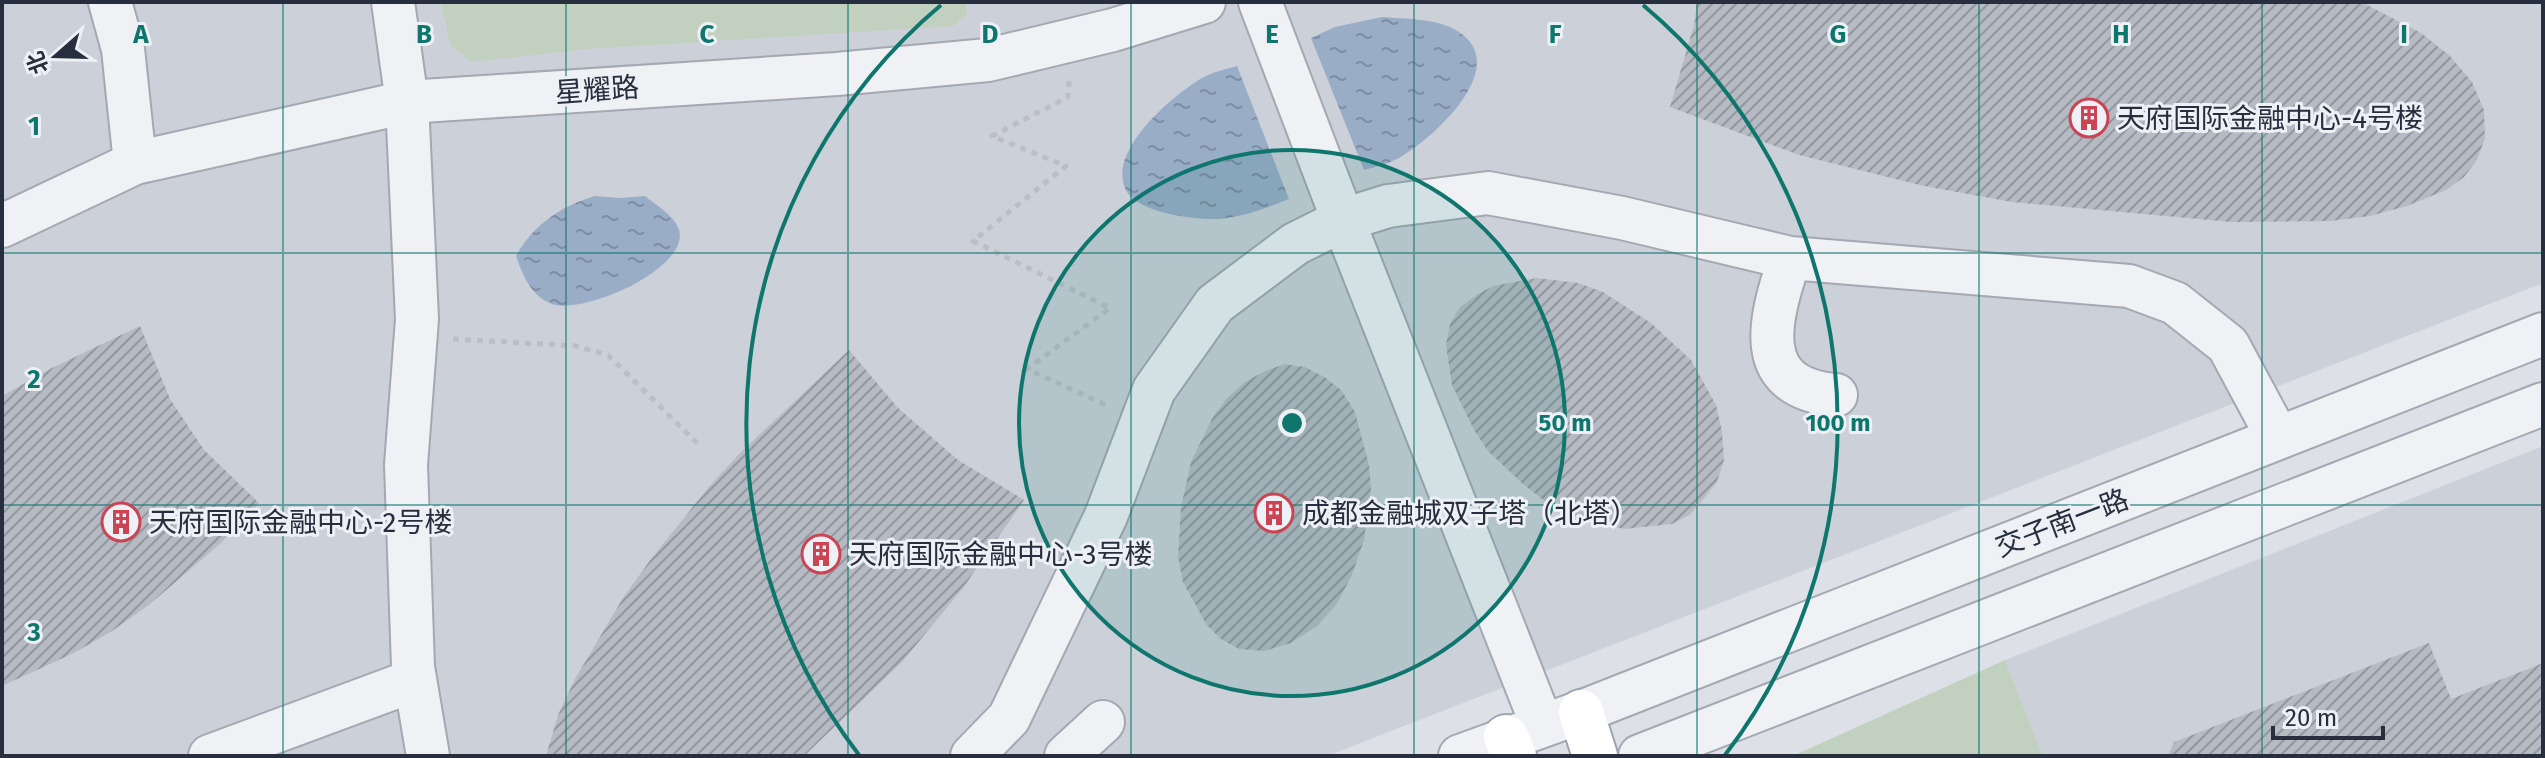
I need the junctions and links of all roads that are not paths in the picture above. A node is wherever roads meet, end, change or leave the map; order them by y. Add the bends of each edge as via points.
1 (110, 2) edge
2 (393, 2) edge
3 (1204, 2) edge
4 (1260, 2) edge
5 (407, 102) junction
6 (135, 163) junction
7 (1343, 220) junction
8 (2, 226) edge
9 (1790, 258) junction
10 (2543, 334) edge
11 (1836, 395) dead end
12 (2543, 404) edge
13 (2278, 438) junction
14 (415, 680) junction
15 (1103, 722) dead end
16 (1536, 732) edge
17 (210, 756) edge
18 (428, 756) edge
19 (972, 756) edge
20 (1066, 756) edge
21 (1460, 756) edge
22 (1595, 756) edge
23 (1640, 756) edge

1 - 6 street via 123,49
2 - 5 street
3 - 5 street, 星耀路 via 988,60
4 - 7 street
5 - 6 street, 星耀路
5 - 14 street via 417,319 406,465
6 - 8 street, 星耀路
7 - 9 street via 1388,206 1488,193
7 - 16 street
7 - 19 street via 1295,244 1215,304 1154,390 1106,516 1009,718
9 - 11 street via 1775,302 1771,345 1784,376 1815,393
9 - 13 street via 2129,286 2175,303 2228,345
10 - 13 street, 交子南一路
12 - 23 street
13 - 16 street, 交子南一路
14 - 17 street
14 - 18 street
15 - 20 street
16 - 21 street, 交子南一路
16 - 22 main road

